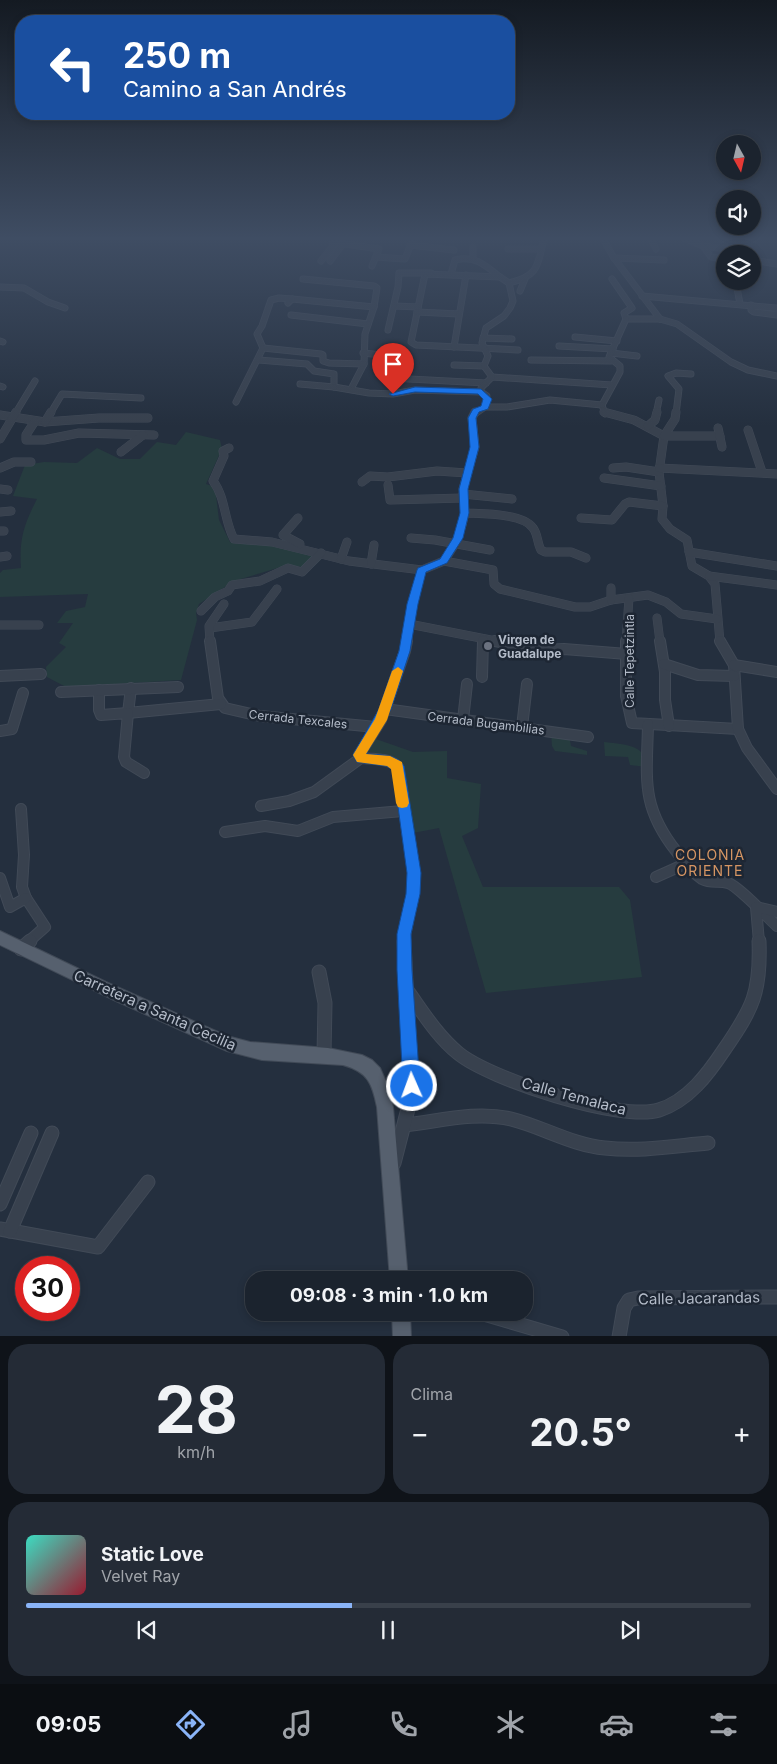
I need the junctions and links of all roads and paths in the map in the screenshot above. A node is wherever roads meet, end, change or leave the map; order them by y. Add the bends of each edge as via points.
1 (47, 301) edge
2 (271, 301) edge
3 (295, 301) edge
4 (375, 301) edge
5 (396, 301) edge
6 (419, 301) edge
7 (461, 301) edge
8 (513, 301) edge
9 (627, 301) edge
10 (646, 301) edge
11 (707, 301) edge
12 (740, 304) joint
13 (751, 305) junction
14 (395, 306) junction
15 (374, 307) junction
16 (65, 308) dead end
17 (776, 308) edge
18 (418, 309) junction
19 (292, 314) dead end
20 (458, 314) junction
21 (777, 314) edge
22 (626, 319) junction
23 (660, 319) junction
24 (368, 324) junction
25 (388, 330) dead end
26 (575, 337) dead end
27 (484, 338) junction
28 (512, 340) dead end
29 (617, 341) junction
30 (559, 346) dead end
31 (454, 347) junction
32 (263, 348) junction
33 (488, 349) junction
34 (518, 350) dead end
35 (612, 351) junction
36 (364, 353) junction
37 (637, 356) dead end
38 (400, 357) dead end
39 (259, 360) junction
40 (531, 360) dead end
41 (612, 361) junction
42 (364, 364) junction
43 (454, 365) dead end
44 (484, 366) junction
45 (691, 374) dead end
46 (492, 376) junction
47 (777, 376) edge
48 (390, 378) dead end
49 (35, 381) dead end
50 (300, 384) dead end
51 (612, 385) junction
52 (334, 387) junction
53 (483, 387) junction
54 (351, 389) junction
55 (141, 398) dead end
56 (659, 400) dead end
57 (236, 402) dead end
58 (602, 405) junction
59 (485, 407) junction
60 (0, 415) edge
61 (14, 417) junction
62 (148, 418) dead end
63 (35, 421) junction
64 (45, 422) junction
65 (648, 426) junction
66 (718, 428) dead end
67 (748, 430) dead end
68 (143, 435) junction
69 (154, 435) dead end
70 (664, 436) junction
71 (720, 436) junction
72 (0, 439) edge
73 (722, 446) dead end
74 (229, 448) dead end
75 (121, 452) dead end
76 (31, 462) dead end
77 (0, 468) edge
78 (613, 468) dead end
79 (659, 470) junction
80 (762, 472) junction
81 (467, 473) junction
82 (777, 474) edge
83 (604, 478) dead end
84 (362, 482) dead end
85 (388, 485) dead end
86 (660, 486) junction
87 (463, 496) junction
88 (512, 499) dead end
89 (664, 506) junction
90 (11, 511) dead end
91 (0, 512) edge
92 (464, 513) junction
93 (298, 518) dead end
94 (581, 518) dead end
95 (412, 538) dead end
96 (347, 542) dead end
97 (455, 544) junction
98 (374, 545) dead end
99 (309, 549) junction
100 (490, 550) dead end
101 (688, 552) junction
102 (321, 553) junction
103 (586, 558) dead end
104 (341, 559) junction
105 (444, 561) junction
106 (496, 562) dead end
107 (371, 564) junction
108 (777, 566) edge
109 (422, 570) junction
110 (493, 570) junction
111 (709, 576) junction
112 (777, 585) edge
113 (611, 588) dead end
114 (277, 589) dead end
115 (629, 598) junction
116 (612, 600) junction
117 (224, 604) dead end
118 (201, 611) dead end
119 (657, 618) dead end
120 (717, 620) junction
121 (409, 624) junction
122 (0, 625) edge
123 (40, 625) dead end
124 (210, 628) junction
125 (483, 639) junction
126 (627, 654) junction
127 (664, 664) junction
128 (734, 665) junction
129 (777, 672) edge
130 (41, 674) dead end
131 (0, 676) edge
132 (734, 676) junction
133 (482, 677) dead end
134 (467, 684) dead end
135 (528, 684) dead end
136 (178, 687) dead end
137 (131, 688) junction
138 (99, 690) junction
139 (61, 692) dead end
140 (23, 693) dead end
141 (221, 704) junction
142 (385, 709) junction
143 (128, 713) junction
144 (463, 720) junction
145 (648, 724) junction
146 (669, 726) junction
147 (522, 727) junction
148 (376, 728) junction
149 (738, 729) junction
150 (0, 731) edge
151 (588, 737) dead end
152 (361, 758) junction
153 (144, 773) dead end
154 (777, 789) edge
155 (261, 806) dead end
156 (21, 809) dead end
157 (403, 811) junction
158 (225, 832) dead end
159 (685, 864) junction
160 (656, 877) dead end
161 (0, 878) edge
162 (26, 898) junction
163 (756, 907) junction
164 (777, 912) edge
165 (777, 926) edge
166 (0, 938) edge
167 (22, 949) junction
168 (319, 972) dead end
169 (405, 988) junction
170 (324, 1055) junction
171 (405, 1125) junction
172 (31, 1133) dead end
173 (52, 1133) dead end
174 (708, 1143) dead end
175 (391, 1172) junction
176 (148, 1182) dead end
177 (0, 1204) edge
178 (5, 1230) edge
179 (398, 1271) edge
180 (777, 1300) edge
181 (401, 1321) edge
182 (509, 1321) edge
183 (402, 1336) edge
184 (562, 1336) edge
185 (619, 1336) edge

1 - 16 street
2 - 32 street via 257,334
3 - 15 street
4 - 15 street
5 - 14 street
6 - 18 street
7 - 20 street
8 - 27 street via 503,318 487,326
9 - 22 street via 632,308 624,313
10 - 23 street
11 - 12 street
12 - 13 street
13 - 17 street
13 - 21 street via 754,312
14 - 18 street
14 - 25 street
15 - 24 street
18 - 20 street
18 - 31 street via 413,344
19 - 24 street
20 - 31 street
22 - 23 street
22 - 29 street
23 - 47 street via 682,326 748,370
24 - 36 street
26 - 29 street
27 - 28 street
27 - 33 street via 483,344
29 - 35 street
30 - 35 street
31 - 33 street
32 - 39 street
32 - 42 street via 321,354 325,362
33 - 34 street
33 - 44 street via 489,357
35 - 37 street
35 - 41 street via 609,357
36 - 38 street
36 - 42 street
39 - 52 street via 307,364 314,371 332,372
39 - 57 street
40 - 41 street
41 - 51 street via 621,368
42 - 54 street
43 - 44 street
44 - 46 street
45 - 70 street via 669,375 679,393 675,419
46 - 51 street
46 - 53 street
48 - 53 street
49 - 61 street
50 - 52 street
51 - 58 street
52 - 54 street
53 - 54 street via 393,394
53 - 59 street via 488,399
55 - 64 street via 62,394
56 - 65 street via 655,420
58 - 59 street via 557,400 502,409
58 - 65 street via 605,414 630,418
59 - 81 street via 473,415 475,447
60 - 61 street
61 - 63 street
61 - 72 street
62 - 64 street
63 - 64 street
63 - 68 street via 26,440 48,440 80,433
65 - 70 street
66 - 71 street
67 - 80 street
68 - 69 street
68 - 75 street
70 - 71 street
70 - 79 street
71 - 73 street
74 - 99 street via 223,451 224,456 213,481 219,487 225,517 234,539
76 - 77 street via 14,462
78 - 79 street
79 - 80 street
79 - 86 street
80 - 82 street
81 - 84 street via 437,471 370,476
81 - 87 street
83 - 86 street
85 - 87 street via 390,500
86 - 89 street
87 - 88 street
87 - 92 street
89 - 94 street via 629,502 612,520
89 - 101 street via 664,524 685,538
90 - 91 street
92 - 97 street
92 - 103 street via 527,522 535,531 541,550 578,554
93 - 99 street via 282,535
95 - 97 street
96 - 104 street
97 - 100 street
97 - 105 street
98 - 107 street
99 - 102 street
101 - 108 street
101 - 111 street via 692,566
102 - 104 street
102 - 118 street via 302,572 288,568 260,581 232,585
104 - 107 street
105 - 109 street
105 - 110 street
106 - 110 street
107 - 109 street
109 - 121 street
110 - 116 street via 494,584 500,589 559,605 584,608
111 - 112 street
111 - 120 street via 717,593
113 - 116 street
114 - 124 street via 252,622
115 - 116 street
115 - 120 street via 648,595 666,602 680,614
115 - 126 street, Calle Tepetzintla
117 - 124 street
119 - 127 street
120 - 128 street via 720,641
121 - 125 street
121 - 142 street via 405,651
122 - 123 street
124 - 141 street
125 - 126 street via 542,650
125 - 133 street
126 - 145 street, Calle Tepetzintla via 628,715 632,723
127 - 132 street via 698,674
127 - 146 street
128 - 129 street
128 - 132 street
130 - 131 street
132 - 149 street
134 - 144 street
135 - 147 street
136 - 137 street
137 - 138 street
137 - 143 street
138 - 139 street
138 - 143 street, Cerrada Texcales via 102,715
140 - 150 street via 12,729
141 - 143 street, Cerrada Texcales
141 - 148 street, Cerrada Texcales via 251,715
142 - 144 street, Cerrada Bugambilias
142 - 148 street
143 - 153 street via 124,757 126,762
144 - 147 street, Cerrada Bugambilias
145 - 146 street
145 - 159 street via 650,805
146 - 149 street
147 - 151 street, Cerrada Bugambilias
148 - 152 street via 360,752
149 - 154 street via 747,748
152 - 155 street via 314,792 289,802
152 - 157 street via 378,759 397,766
156 - 162 street via 22,887
157 - 158 street via 333,817 298,831 265,826
157 - 169 street via 414,883 404,934
159 - 160 street
159 - 163 street via 708,882 725,882 737,889
161 - 162 street via 10,907
162 - 167 street via 45,927
163 - 164 street
163 - 165 street
163 - 169 street, Calle Temalaca via 759,972 755,996 746,1017 701,1081 679,1100 658,1110 637,1112 608,1108 546,1092 488,1071 449,1045
166 - 167 main road, Carretera a Santa Cecilia
167 - 170 main road, Carretera a Santa Cecilia via 229,1044 271,1053
168 - 170 street via 326,1006
169 - 171 street via 412,1086
170 - 175 main road, Carretera a Santa Cecilia via 352,1060 366,1066 375,1076 385,1107
171 - 174 street via 499,1117 590,1146 626,1150
171 - 175 street
172 - 177 street
173 - 178 street
175 - 179 main road, Carretera a Santa Cecilia
176 - 178 street via 98,1247
180 - 185 street, Calle Jacarandas via 629,1300 624,1308
181 - 183 main road
182 - 184 street

